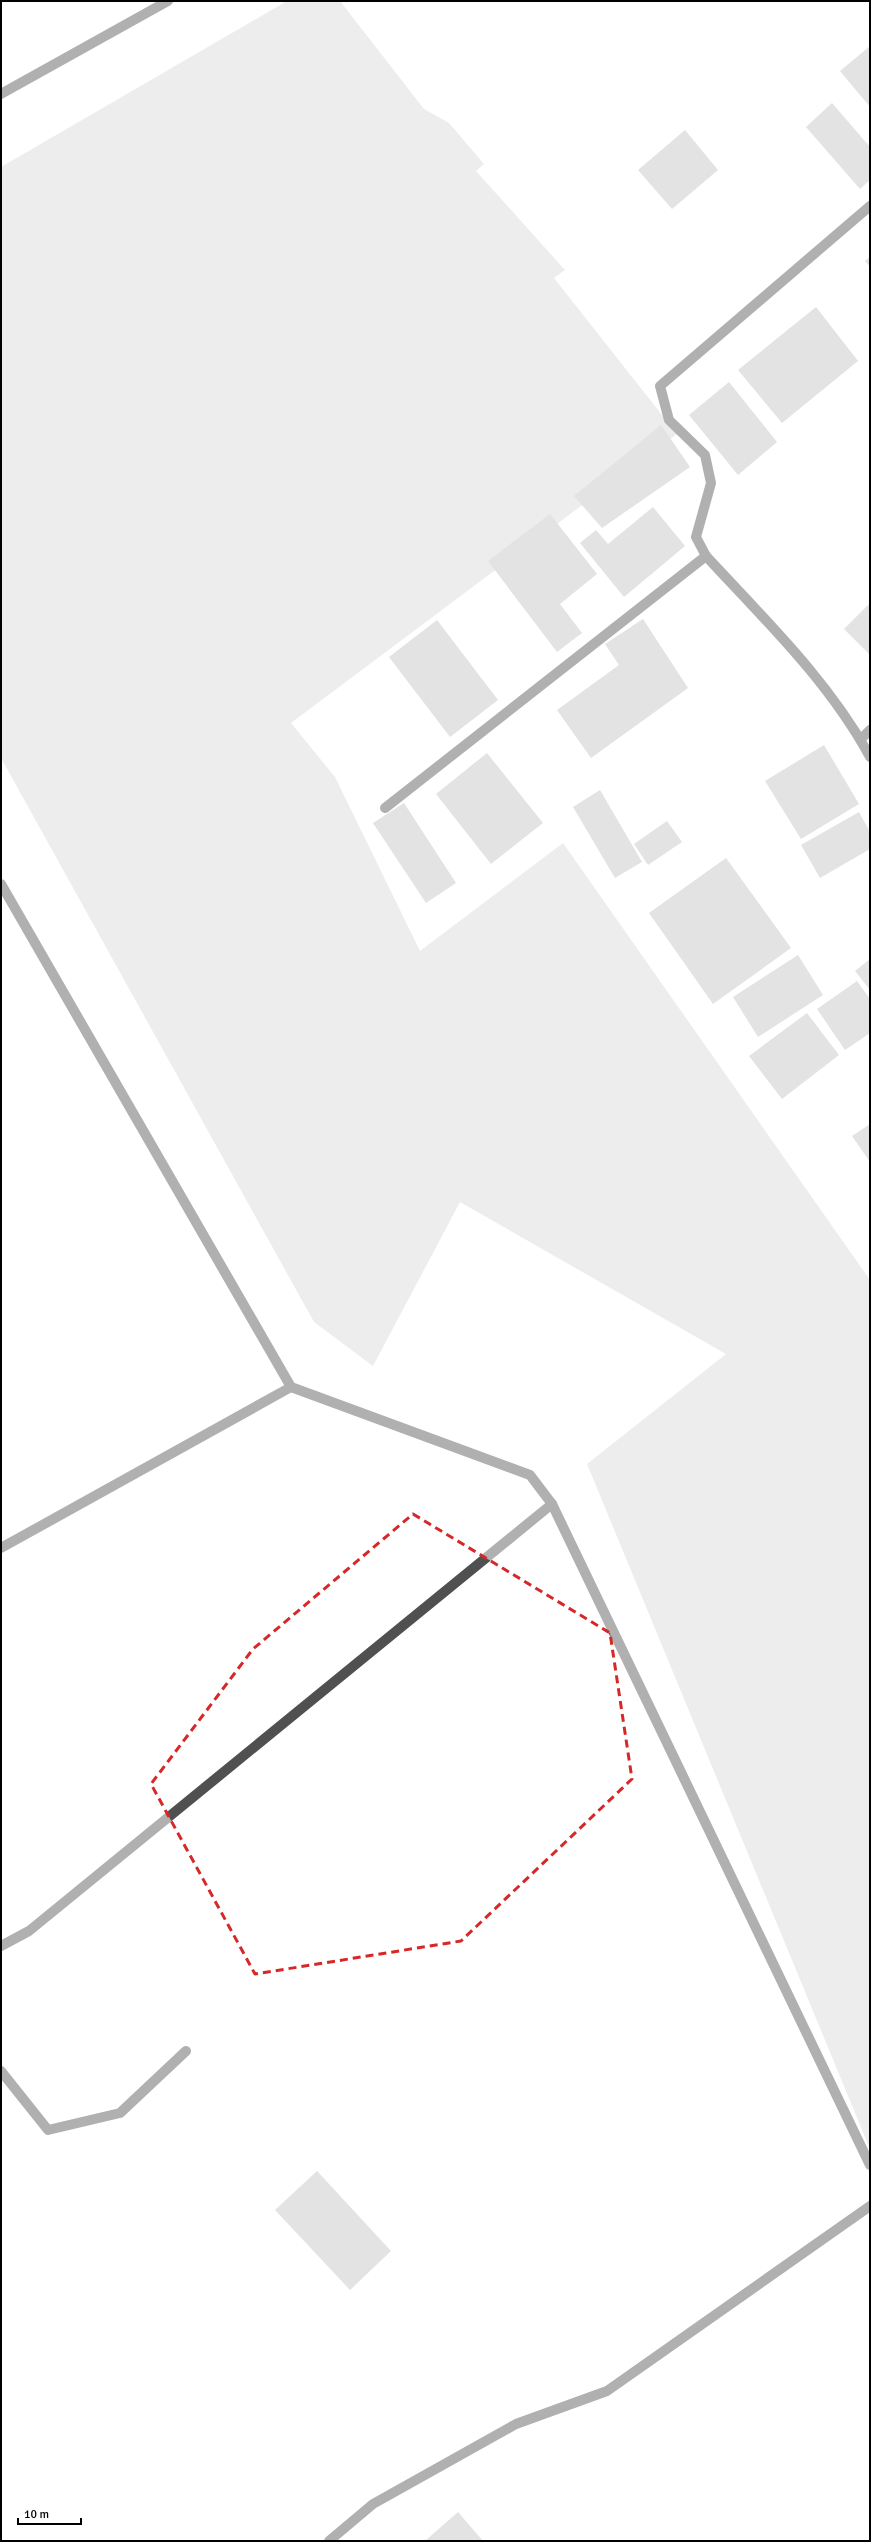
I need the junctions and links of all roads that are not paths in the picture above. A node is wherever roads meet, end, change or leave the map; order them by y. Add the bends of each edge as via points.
1 (168, 1) edge
2 (1, 94) edge
3 (870, 206) edge
4 (706, 556) junction
5 (870, 730) edge
6 (861, 739) junction
7 (870, 757) edge
8 (385, 808) dead end
9 (1, 884) edge
10 (291, 1387) junction
11 (552, 1504) junction
12 (1, 1548) edge
13 (1, 1946) edge
14 (186, 2050) dead end
15 (1, 2071) edge
16 (870, 2165) edge
17 (870, 2206) edge
18 (329, 2541) edge

1 - 2 street
3 - 4 street via 660,386 669,420 705,455 711,483 696,537
4 - 6 street via 806,664
4 - 8 street
5 - 6 street
6 - 7 street
9 - 10 street
10 - 11 street via 530,1475
10 - 12 street
11 - 13 street via 29,1931
11 - 16 street
14 - 15 street via 120,2113 48,2130
17 - 18 street via 607,2391 516,2424 373,2504

